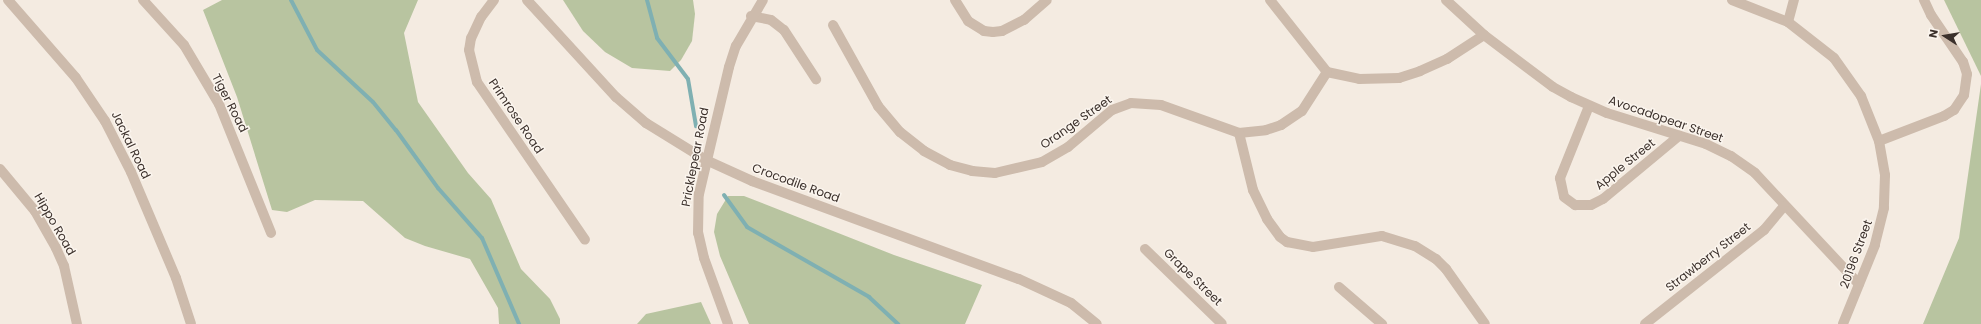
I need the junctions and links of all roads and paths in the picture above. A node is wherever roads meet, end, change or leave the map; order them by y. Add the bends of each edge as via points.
1 (8, 0) edge
2 (143, 0) edge
3 (494, 0) edge
4 (527, 0) edge
5 (763, 0) edge
6 (955, 0) edge
7 (1047, 0) edge
8 (1270, 0) edge
9 (1446, 0) edge
10 (1732, 0) edge
11 (1794, 0) edge
12 (1924, 0) edge
13 (751, 16) junction
14 (1788, 22) junction
15 (833, 25) dead end
16 (1484, 35) junction
17 (1327, 72) junction
18 (816, 79) dead end
19 (1589, 106) junction
20 (1239, 132) junction
21 (1679, 136) junction
22 (1879, 141) junction
23 (706, 160) junction
24 (0, 169) edge
25 (1784, 206) junction
26 (270, 233) dead end
27 (585, 240) dead end
28 (1145, 249) dead end
29 (1859, 284) junction
30 (1339, 287) dead end
31 (77, 324) edge
32 (191, 324) edge
33 (728, 324) edge
34 (1098, 324) edge
35 (1222, 324) edge
36 (1382, 324) edge
37 (1485, 324) edge
38 (1645, 324) edge
39 (1843, 324) edge

1 - 32 street, Jackal Road via 76,78 106,121 131,172 176,278
2 - 26 street, Tiger Road via 184,45 219,104
3 - 27 street, Primrose Road via 470,38 469,50 477,82
4 - 23 street, Crocodile Road via 616,98 658,131
5 - 13 street, Pricklepear Road
6 - 7 street via 968,21 984,31 993,32 1002,31 1024,20
8 - 17 street
9 - 16 street, Avocadopear Street
10 - 14 street, 20196 Street
11 - 14 street
12 - 22 street via 1963,62 1967,74 1964,95 1954,110 1944,116
13 - 18 street via 771,20 784,30
13 - 23 street, Pricklepear Road via 729,67
14 - 22 street, 20196 Street via 1821,47 1850,79 1869,114
15 - 20 street, Orange Street via 878,106 900,132 924,151 950,165 972,172 995,173 1042,162 1068,147 1112,110 1131,103 1161,105
16 - 17 street via 1447,59 1398,78 1359,79
16 - 19 street, Avocadopear Street via 1553,87
17 - 20 street, Orange Street via 1313,96 1293,118 1266,130
19 - 21 street, Avocadopear Street
19 - 21 street, Apple Street via 1560,178 1564,197 1575,205 1592,205 1603,199
20 - 37 street via 1253,190 1266,219 1280,237 1287,242 1313,247 1382,236 1415,246 1436,259 1446,270
21 - 25 street, Avocadopear Street via 1731,156 1755,173
22 - 29 street, 20196 Street via 1885,175 1884,208 1875,245
23 - 33 street, Pricklepear Road via 699,194 698,233 704,258
23 - 34 street, Crocodile Road via 752,181 1019,278 1071,303
24 - 31 street, Hippo Road via 35,211 56,248 64,266
25 - 29 street, Avocadopear Street
25 - 38 street, Strawberry Street via 1764,230
28 - 35 street, Grape Street
29 - 39 street, 20196 Street
30 - 36 street

